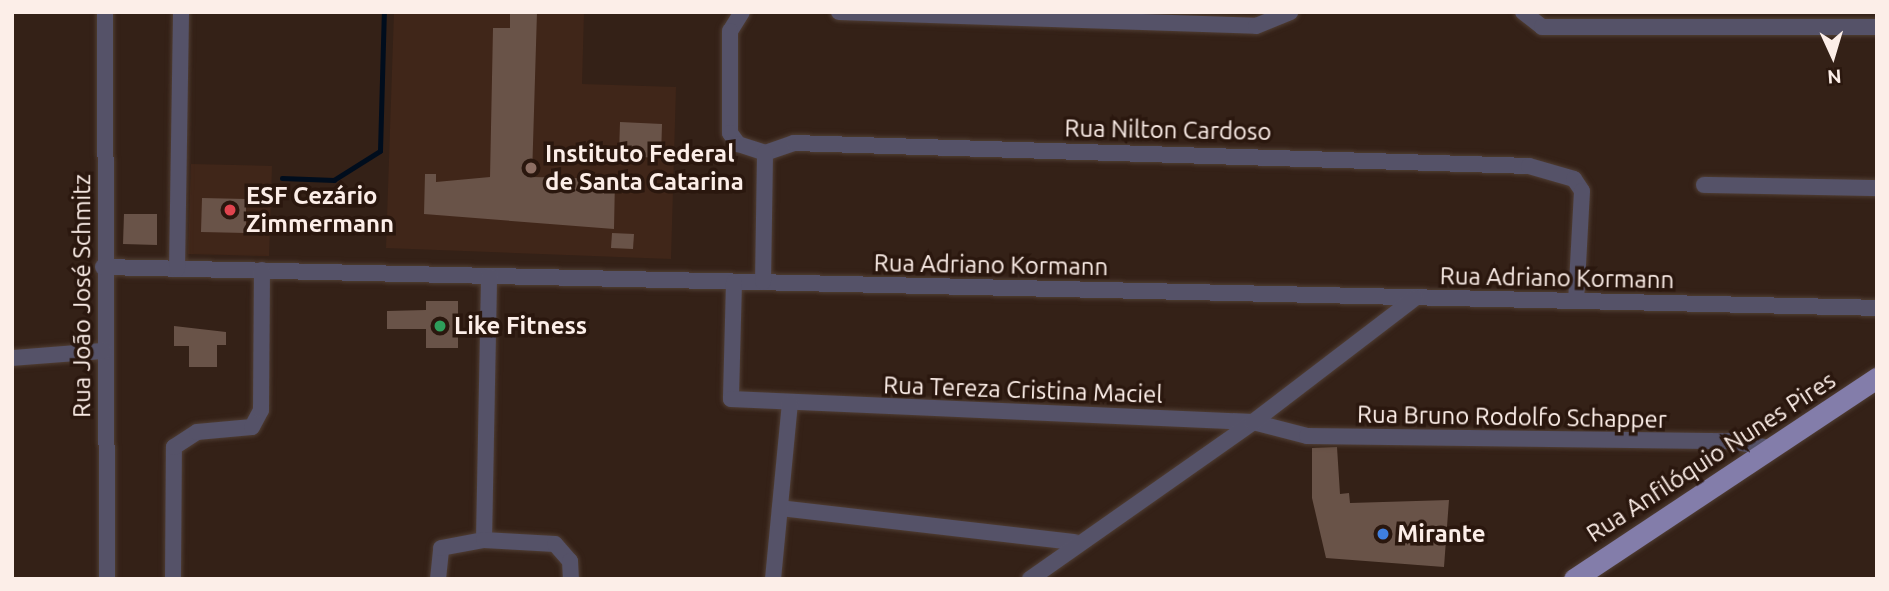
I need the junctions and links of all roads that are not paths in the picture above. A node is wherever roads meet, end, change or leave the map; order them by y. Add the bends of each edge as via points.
1 (105, 12) edge
2 (181, 12) edge
3 (742, 12) edge
4 (839, 12) edge
5 (1290, 12) edge
6 (1522, 12) edge
7 (1877, 27) edge
8 (765, 153) junction
9 (1704, 185) dead end
10 (1877, 188) edge
11 (103, 267) junction
12 (177, 269) junction
13 (262, 270) junction
14 (489, 276) junction
15 (734, 282) junction
16 (763, 282) junction
17 (1415, 298) junction
18 (1576, 301) junction
19 (1877, 308) edge
20 (104, 351) junction
21 (12, 358) edge
22 (1877, 378) edge
23 (790, 403) junction
24 (1254, 422) junction
25 (1771, 448) junction
26 (780, 508) junction
27 (484, 540) junction
28 (1074, 542) junction
29 (107, 579) edge
30 (173, 579) edge
31 (438, 579) edge
32 (571, 579) edge
33 (773, 579) edge
34 (1030, 579) edge
35 (1574, 579) edge

1 - 11 street, Rua João José Schmitz
2 - 12 street
3 - 8 street via 730,31 730,133 738,144
4 - 5 street via 1256,26
6 - 7 street via 1542,27
8 - 16 street
8 - 18 street, Rua Nilton Cardoso via 794,143 1530,166 1574,179 1582,191
9 - 10 street
11 - 12 street, Rua Adriano Kormann
11 - 20 street, Rua João José Schmitz
12 - 13 street, Rua Adriano Kormann
13 - 14 street, Rua Adriano Kormann
13 - 30 street via 261,410 252,427 197,432 174,447
14 - 15 street, Rua Adriano Kormann
14 - 27 street
15 - 16 street, Rua Adriano Kormann
15 - 23 street, Rua Tereza Cristina Maciel via 731,399
16 - 17 street, Rua Adriano Kormann
17 - 18 street, Rua Adriano Kormann
17 - 24 street
18 - 19 street, Rua Adriano Kormann
20 - 21 street
20 - 29 street, Rua João José Schmitz
22 - 25 main road, Rua Anfilóquio Nunes Pires
23 - 24 street, Rua Tereza Cristina Maciel
23 - 26 street
24 - 25 street, Rua Bruno Rodolfo Schapper via 1307,436 1730,441
24 - 28 street
25 - 35 main road, Rua Anfilóquio Nunes Pires
26 - 28 street
26 - 33 street
27 - 31 street via 441,548
27 - 32 street via 555,544 570,561
28 - 34 street

